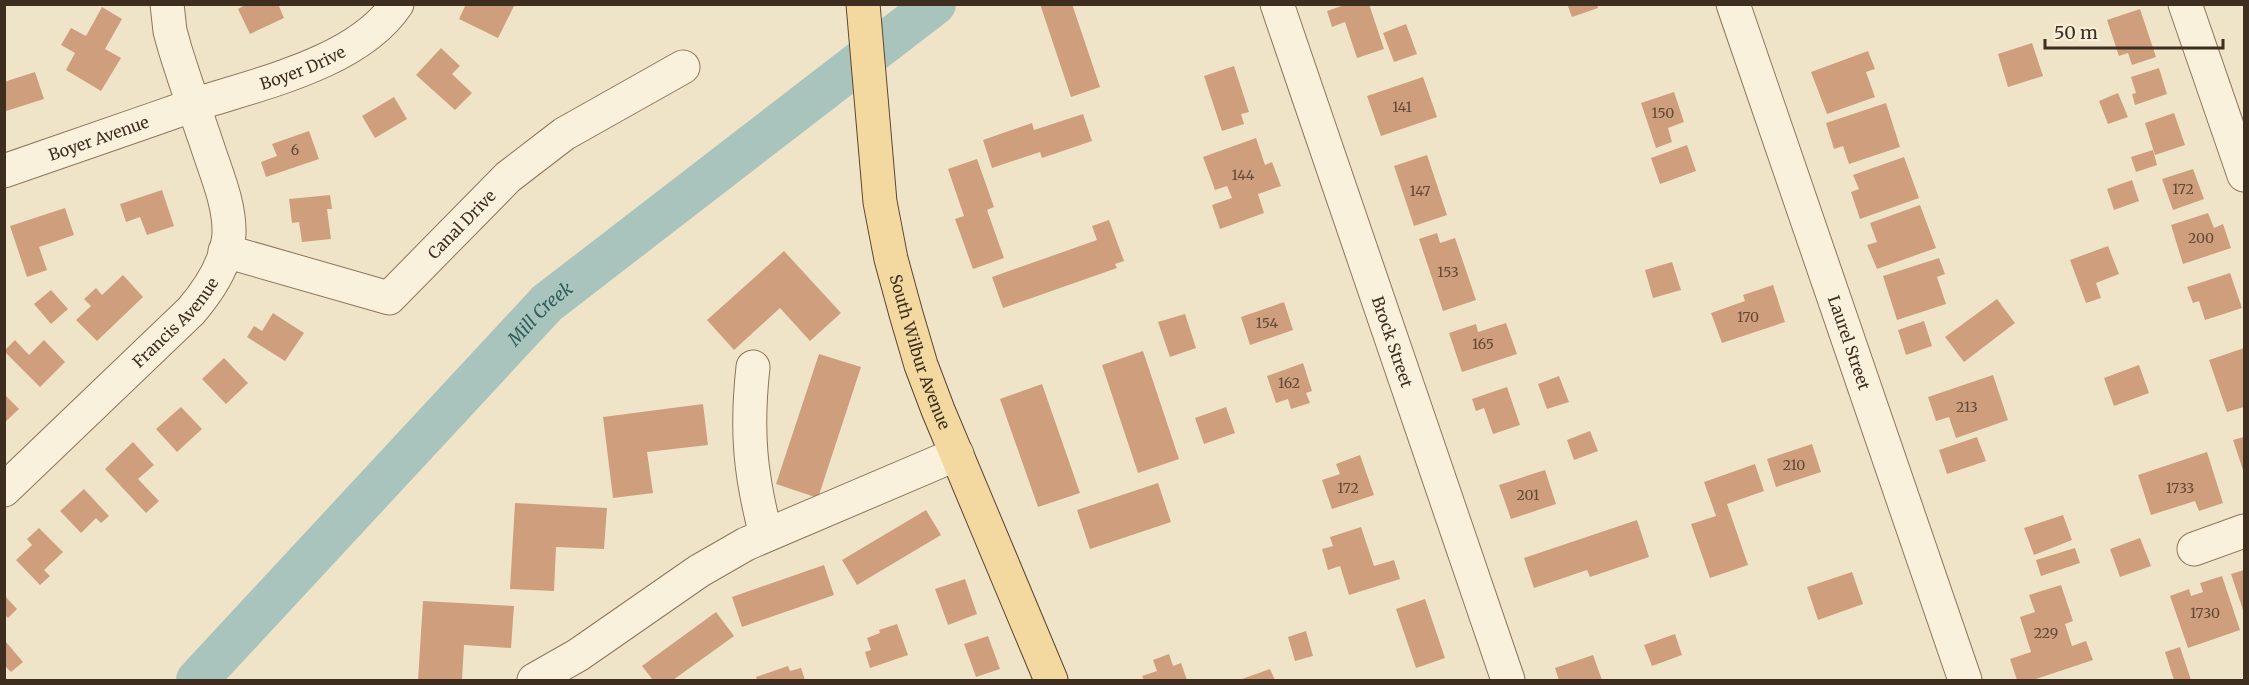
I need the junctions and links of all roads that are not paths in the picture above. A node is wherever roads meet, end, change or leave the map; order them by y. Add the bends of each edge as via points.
1 (167, 4) edge
2 (397, 4) edge
3 (863, 4) edge
4 (1277, 4) edge
5 (1733, 4) edge
6 (2185, 4) edge
7 (683, 67) dead end
8 (193, 106) junction
9 (4, 171) edge
10 (2244, 175) edge
11 (225, 251) junction
12 (753, 367) dead end
13 (957, 454) junction
14 (4, 490) edge
15 (2244, 531) edge
16 (766, 536) junction
17 (2194, 549) dead end
18 (534, 681) edge
19 (1051, 681) edge
20 (1508, 681) edge
21 (1965, 681) edge

1 - 8 street, Francis Avenue via 170,31
2 - 8 street, Boyer Drive via 369,35 319,64
3 - 13 main road, South Wilbur Avenue via 880,202 891,259 921,365
4 - 20 street, Brock Street
5 - 21 street, Laurel Street
6 - 10 street
7 - 11 street, Canal Drive via 564,134 508,177 388,298
8 - 9 street, Boyer Avenue
8 - 11 street, Francis Avenue via 222,190 229,235
11 - 14 street, Francis Avenue via 218,273 191,311
12 - 16 street via 749,453
13 - 16 street
13 - 19 main road, South Wilbur Avenue
15 - 17 street
16 - 18 street via 699,571

